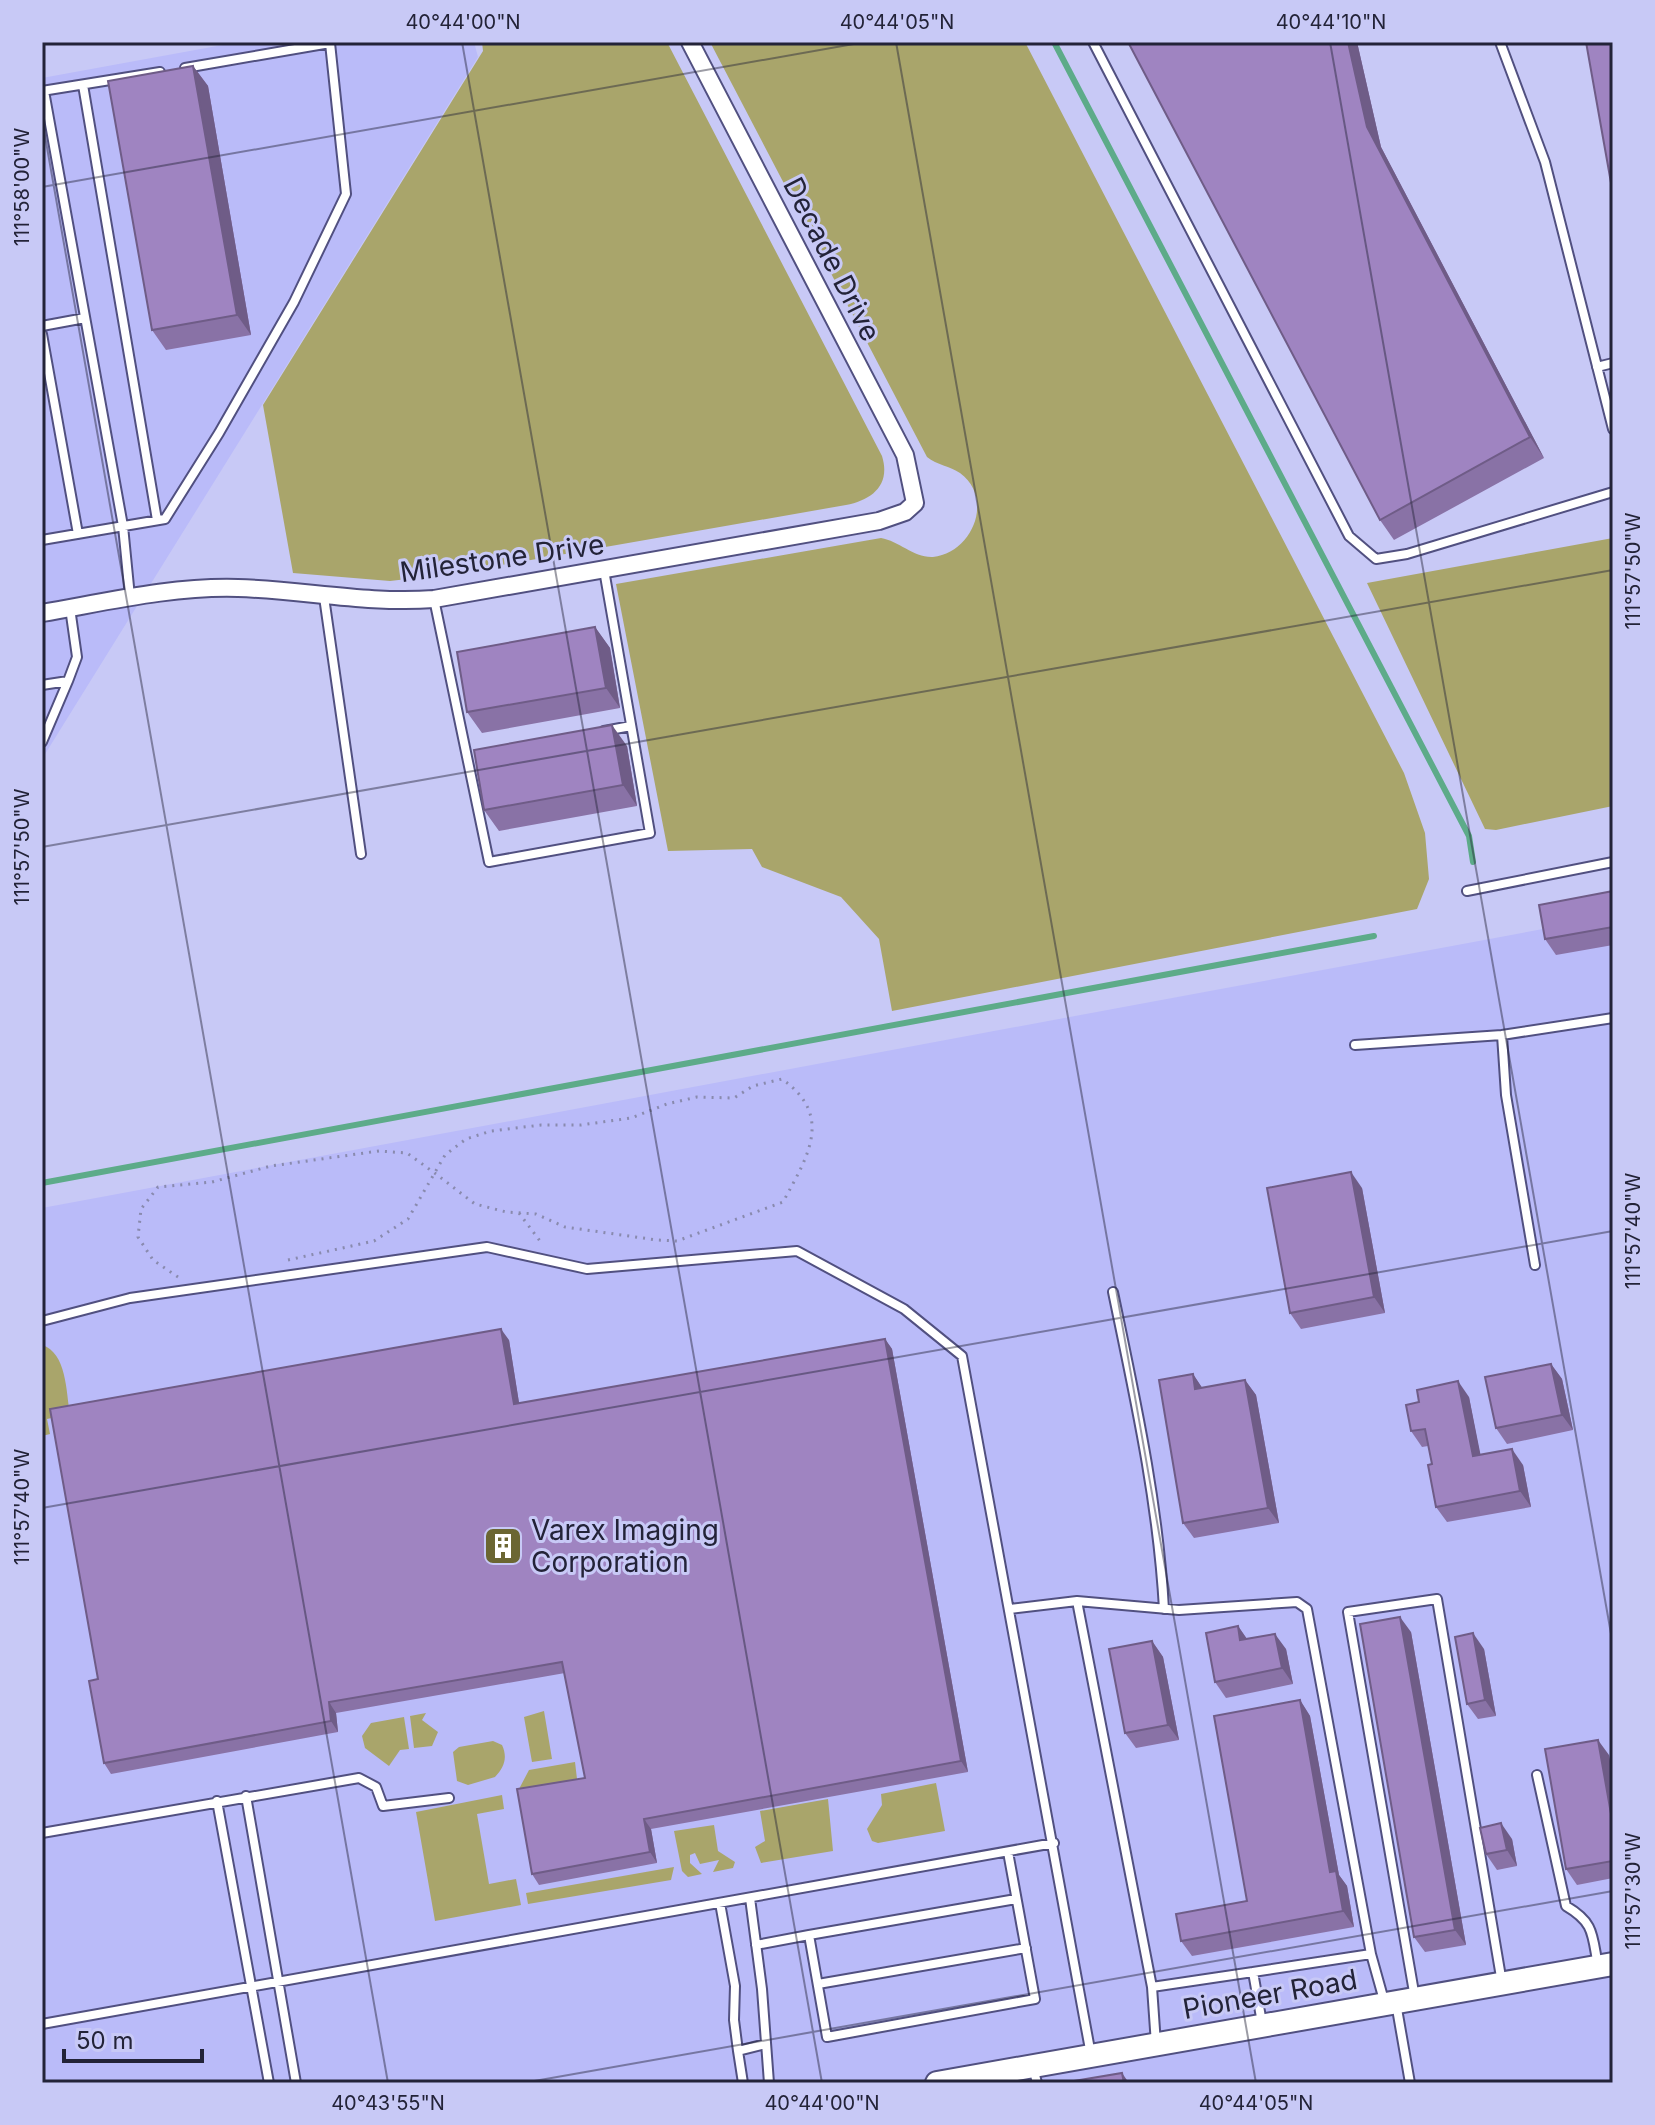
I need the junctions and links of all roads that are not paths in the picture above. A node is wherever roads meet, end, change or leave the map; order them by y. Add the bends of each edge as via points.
1 (690, 42) edge
2 (1093, 42) edge
3 (1500, 42) edge
4 (83, 85) junction
5 (43, 91) edge
6 (85, 318) junction
7 (42, 326) edge
8 (42, 334) edge
9 (1613, 363) edge
10 (1597, 367) junction
11 (1613, 429) edge
12 (1613, 492) edge
13 (915, 503) joint
14 (157, 520) junction
15 (123, 526) junction
16 (78, 534) junction
17 (42, 540) edge
18 (604, 570) junction
19 (324, 597) junction
20 (130, 598) junction
21 (434, 599) junction
22 (70, 608) junction
23 (42, 613) edge
24 (615, 633) junction
25 (599, 636) edge
26 (463, 661) edge
27 (448, 663) junction
28 (68, 681) junction
29 (42, 685) edge
30 (631, 726) junction
31 (586, 734) edge
32 (42, 742) edge
33 (482, 753) edge
34 (467, 756) junction
35 (361, 854) dead end
36 (1613, 862) edge
37 (1467, 891) dead end
38 (1613, 1018) edge
39 (1502, 1035) junction
40 (1355, 1045) dead end
41 (1535, 1265) dead end
42 (1113, 1292) dead end
43 (42, 1321) edge
44 (1077, 1601) junction
45 (1010, 1609) junction
46 (1164, 1609) junction
47 (1537, 1775) dead end
48 (246, 1796) junction
49 (449, 1798) dead end
50 (217, 1801) junction
51 (42, 1833) edge
52 (1054, 1843) junction
53 (1008, 1852) junction
54 (750, 1898) junction
55 (1016, 1899) junction
56 (720, 1903) junction
57 (809, 1935) junction
58 (756, 1945) junction
59 (1026, 1948) junction
60 (1371, 1954) junction
61 (1605, 1966) edge
62 (1253, 1972) junction
63 (279, 1982) junction
64 (818, 1984) junction
65 (1502, 1984) junction
66 (251, 1987) junction
67 (1152, 1987) junction
68 (1399, 2002) junction
69 (42, 2024) edge
70 (1263, 2026) junction
71 (765, 2044) junction
72 (1156, 2044) junction
73 (738, 2051) junction
74 (1091, 2056) junction
75 (1035, 2074) edge
76 (269, 2083) edge
77 (296, 2083) edge
78 (743, 2083) edge
79 (769, 2083) edge
80 (939, 2083) edge
81 (1410, 2083) edge

1 - 13 street, Decade Drive via 905,455
2 - 12 lane via 1349,536 1376,559
3 - 10 lane via 1545,162
4 - 5 lane
4 - 14 lane
4 - 14 lane via 330,43 346,194 294,302 219,433 165,519
5 - 6 lane
6 - 7 lane
6 - 15 lane
8 - 16 lane
9 - 10 lane
10 - 11 lane
13 - 18 street, Milestone Drive via 879,521
14 - 15 lane
15 - 16 lane
15 - 20 lane
16 - 17 lane
18 - 21 street, Milestone Drive
18 - 24 lane
19 - 20 street, Milestone Drive via 235,588
19 - 21 street, Milestone Drive
19 - 35 lane
20 - 22 street, Milestone Drive
21 - 27 lane
22 - 23 street, Milestone Drive
22 - 28 lane via 77,657
24 - 25 lane
24 - 30 lane
26 - 27 lane
27 - 34 lane
28 - 29 lane
28 - 32 lane
30 - 31 lane
30 - 34 lane via 650,833 489,862
33 - 34 lane
36 - 37 lane
38 - 39 lane
39 - 40 lane
39 - 41 lane via 1506,1095
42 - 46 lane via 1144,1439 1161,1547
43 - 45 lane via 130,1298 487,1247 587,1269 797,1251 904,1309 962,1356
44 - 45 lane
44 - 46 lane
44 - 67 lane
45 - 52 lane
46 - 60 lane via 1297,1602 1307,1609
47 - 61 lane via 1566,1906 1585,1917
48 - 49 lane via 359,1778 376,1787 383,1806
48 - 50 lane
48 - 63 lane
50 - 51 lane
50 - 66 lane
52 - 53 lane
52 - 74 lane
53 - 54 lane
53 - 55 lane
54 - 56 lane
54 - 58 lane
55 - 57 lane
55 - 59 lane
56 - 63 lane
56 - 73 lane
57 - 58 lane
57 - 64 lane
58 - 71 lane
59 - 64 lane
59 - 64 lane via 1035,1999 827,2037
60 - 62 lane
60 - 68 lane
61 - 65 main road, Pioneer Road
62 - 67 lane
62 - 70 lane
63 - 66 lane
63 - 77 lane
65 - 68 main road, Pioneer Road
65 - 68 lane via 1437,1599 1348,1612
66 - 69 lane
66 - 76 lane
67 - 72 lane
68 - 70 main road, Pioneer Road
68 - 81 lane
70 - 72 main road, Pioneer Road
71 - 73 lane
71 - 79 lane
72 - 74 main road, Pioneer Road
73 - 78 lane
74 - 75 main road, Pioneer Road
75 - 80 main road, Pioneer Road

